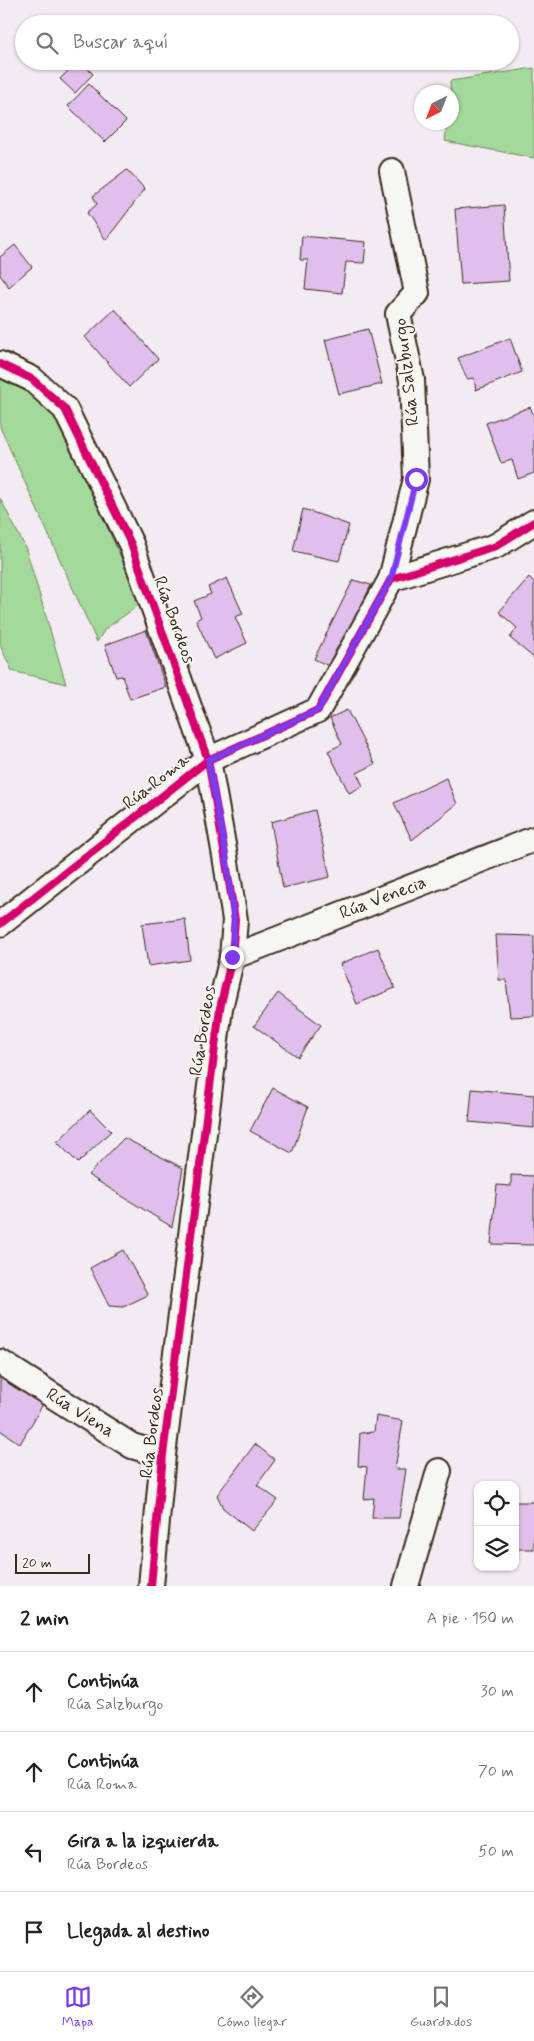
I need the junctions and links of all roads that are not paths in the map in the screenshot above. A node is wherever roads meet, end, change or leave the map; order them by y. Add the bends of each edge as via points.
1 (392, 171) dead end
2 (0, 364) edge
3 (534, 522) edge
4 (391, 579) junction
5 (208, 760) junction
6 (534, 839) edge
7 (0, 924) edge
8 (232, 957) junction
9 (0, 1362) edge
10 (164, 1455) junction
11 (439, 1471) dead end
12 (151, 1586) edge
13 (406, 1586) edge

1 - 4 street, Rúa Salzburgo via 417,293 398,314 412,380 416,479
2 - 5 street, Rúa Bordeos via 32,379 65,409 131,544
3 - 4 street via 496,546
4 - 5 street, Rúa Roma via 318,710
5 - 7 street, Rúa Roma
5 - 8 street, Rúa Bordeos via 234,920
6 - 8 street, Rúa Venecia
8 - 10 street, Rúa Bordeos via 220,1008
9 - 10 street, Rúa Viena via 132,1446
10 - 12 street, Rúa Bordeos
11 - 13 street

